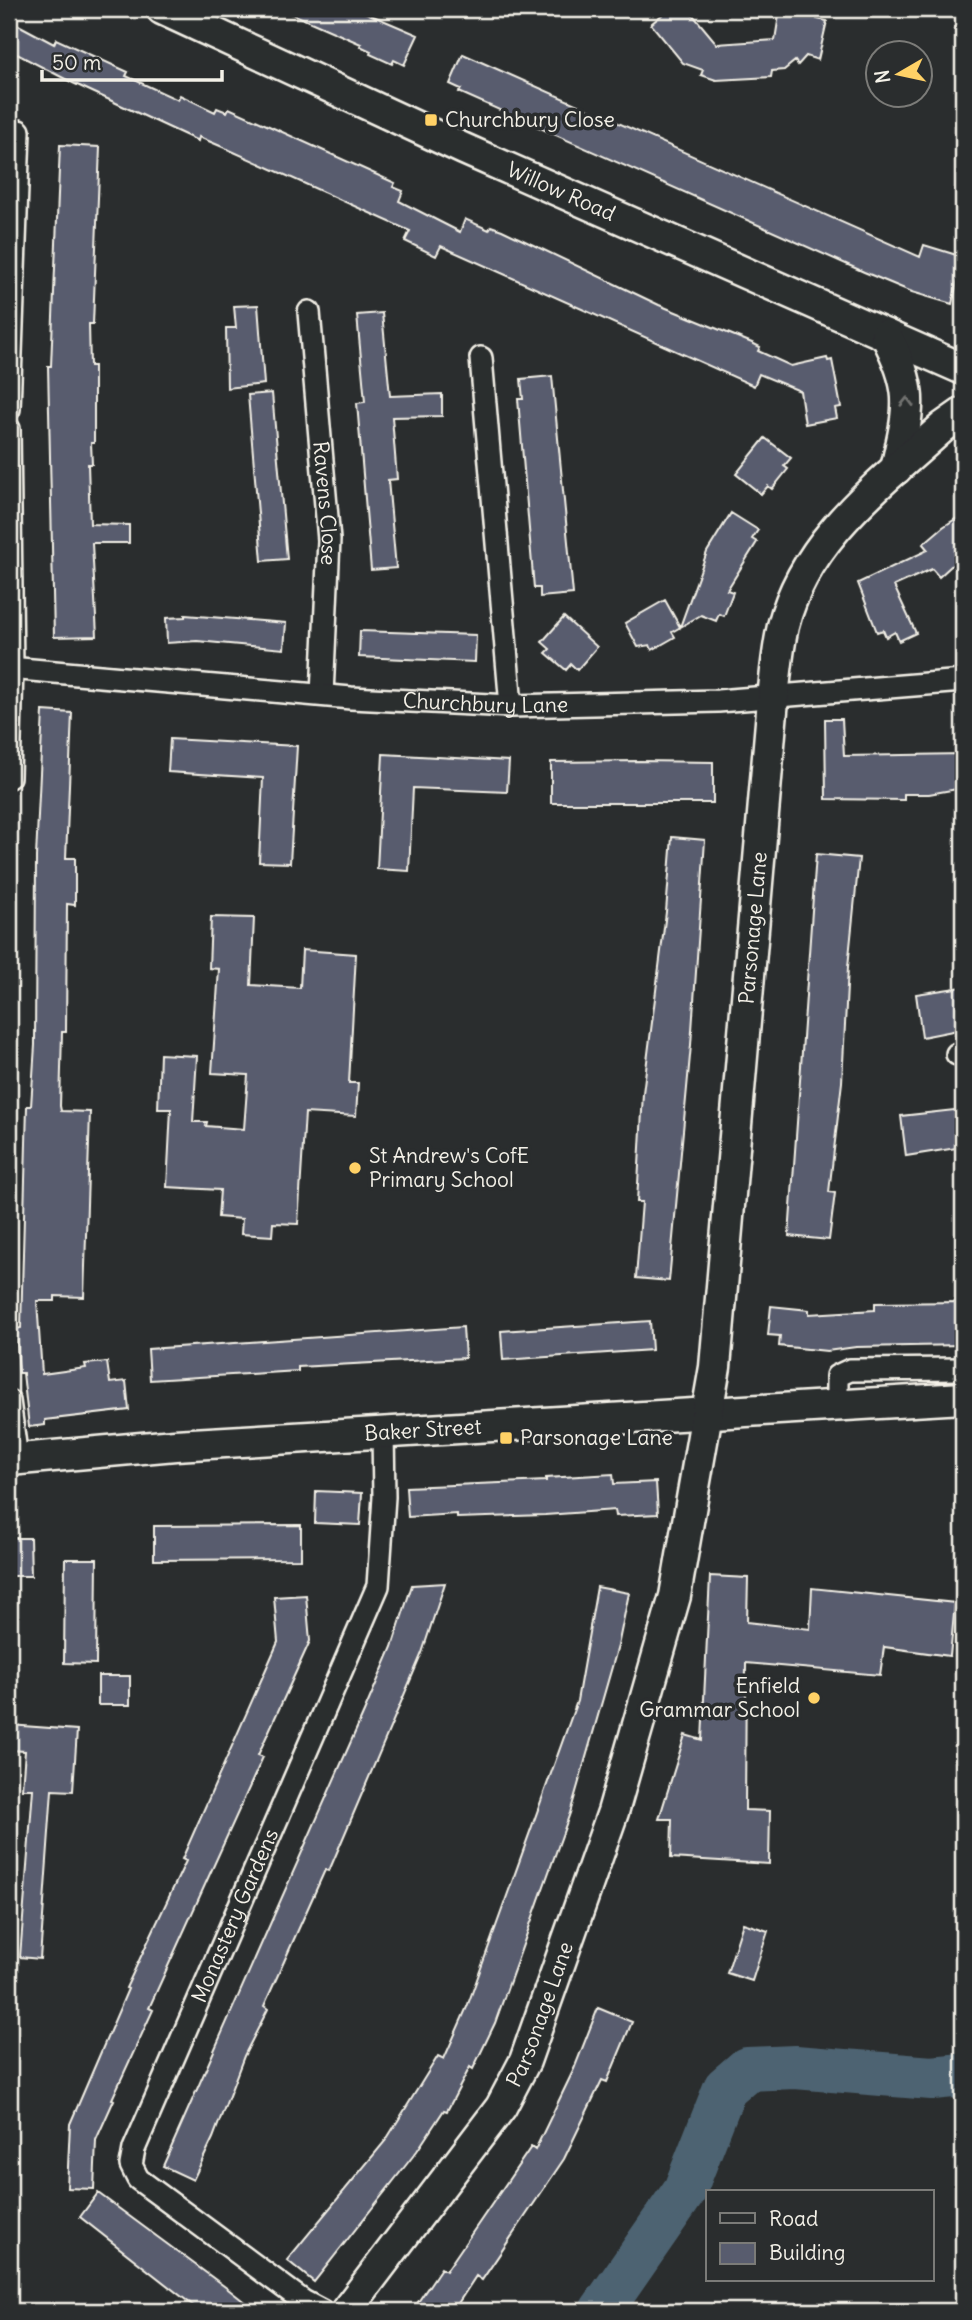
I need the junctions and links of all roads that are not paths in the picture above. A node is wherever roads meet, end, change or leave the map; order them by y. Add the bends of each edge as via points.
1 (162, 9) edge
2 (19, 131) dead end
3 (309, 312) dead end
4 (886, 335) junction
5 (481, 358) dead end
6 (963, 369) edge
7 (9, 409) edge
8 (963, 413) edge
9 (9, 429) edge
10 (896, 469) junction
11 (10, 668) edge
12 (963, 681) edge
13 (322, 695) junction
14 (774, 696) junction
15 (511, 706) junction
16 (9, 777) edge
17 (963, 1369) edge
18 (963, 1398) edge
19 (9, 1401) edge
20 (836, 1406) junction
21 (707, 1414) junction
22 (383, 1432) junction
23 (13, 1460) edge
24 (322, 2311) edge
25 (346, 2311) edge

1 - 4 street, Willow Road via 464,149
2 - 7 street
3 - 13 street, Ravens Close via 329,540
4 - 6 street, Willow Road
10 -> 4 street via 906,421 907,380
5 - 15 street
8 - 10 street, Parsonage Lane
9 - 11 street
10 - 14 street, Parsonage Lane via 833,529 795,593 784,624
11 - 13 street, Churchbury Lane
11 - 16 street
12 - 14 street, Churchbury Lane
13 - 15 street, Churchbury Lane
14 - 15 street, Churchbury Lane
14 - 21 street, Parsonage Lane via 719,1324
17 - 20 street via 850,1370 837,1376
18 - 20 street, Baker Street
19 - 23 street
20 - 21 street, Baker Street
21 - 22 street, Baker Street
21 - 25 street, Parsonage Lane via 675,1595 649,1692 613,1812 525,2061 501,2107
22 - 23 street, Baker Street
22 - 24 street, Monastery Gardens via 378,1586 134,2149 131,2165 138,2179

